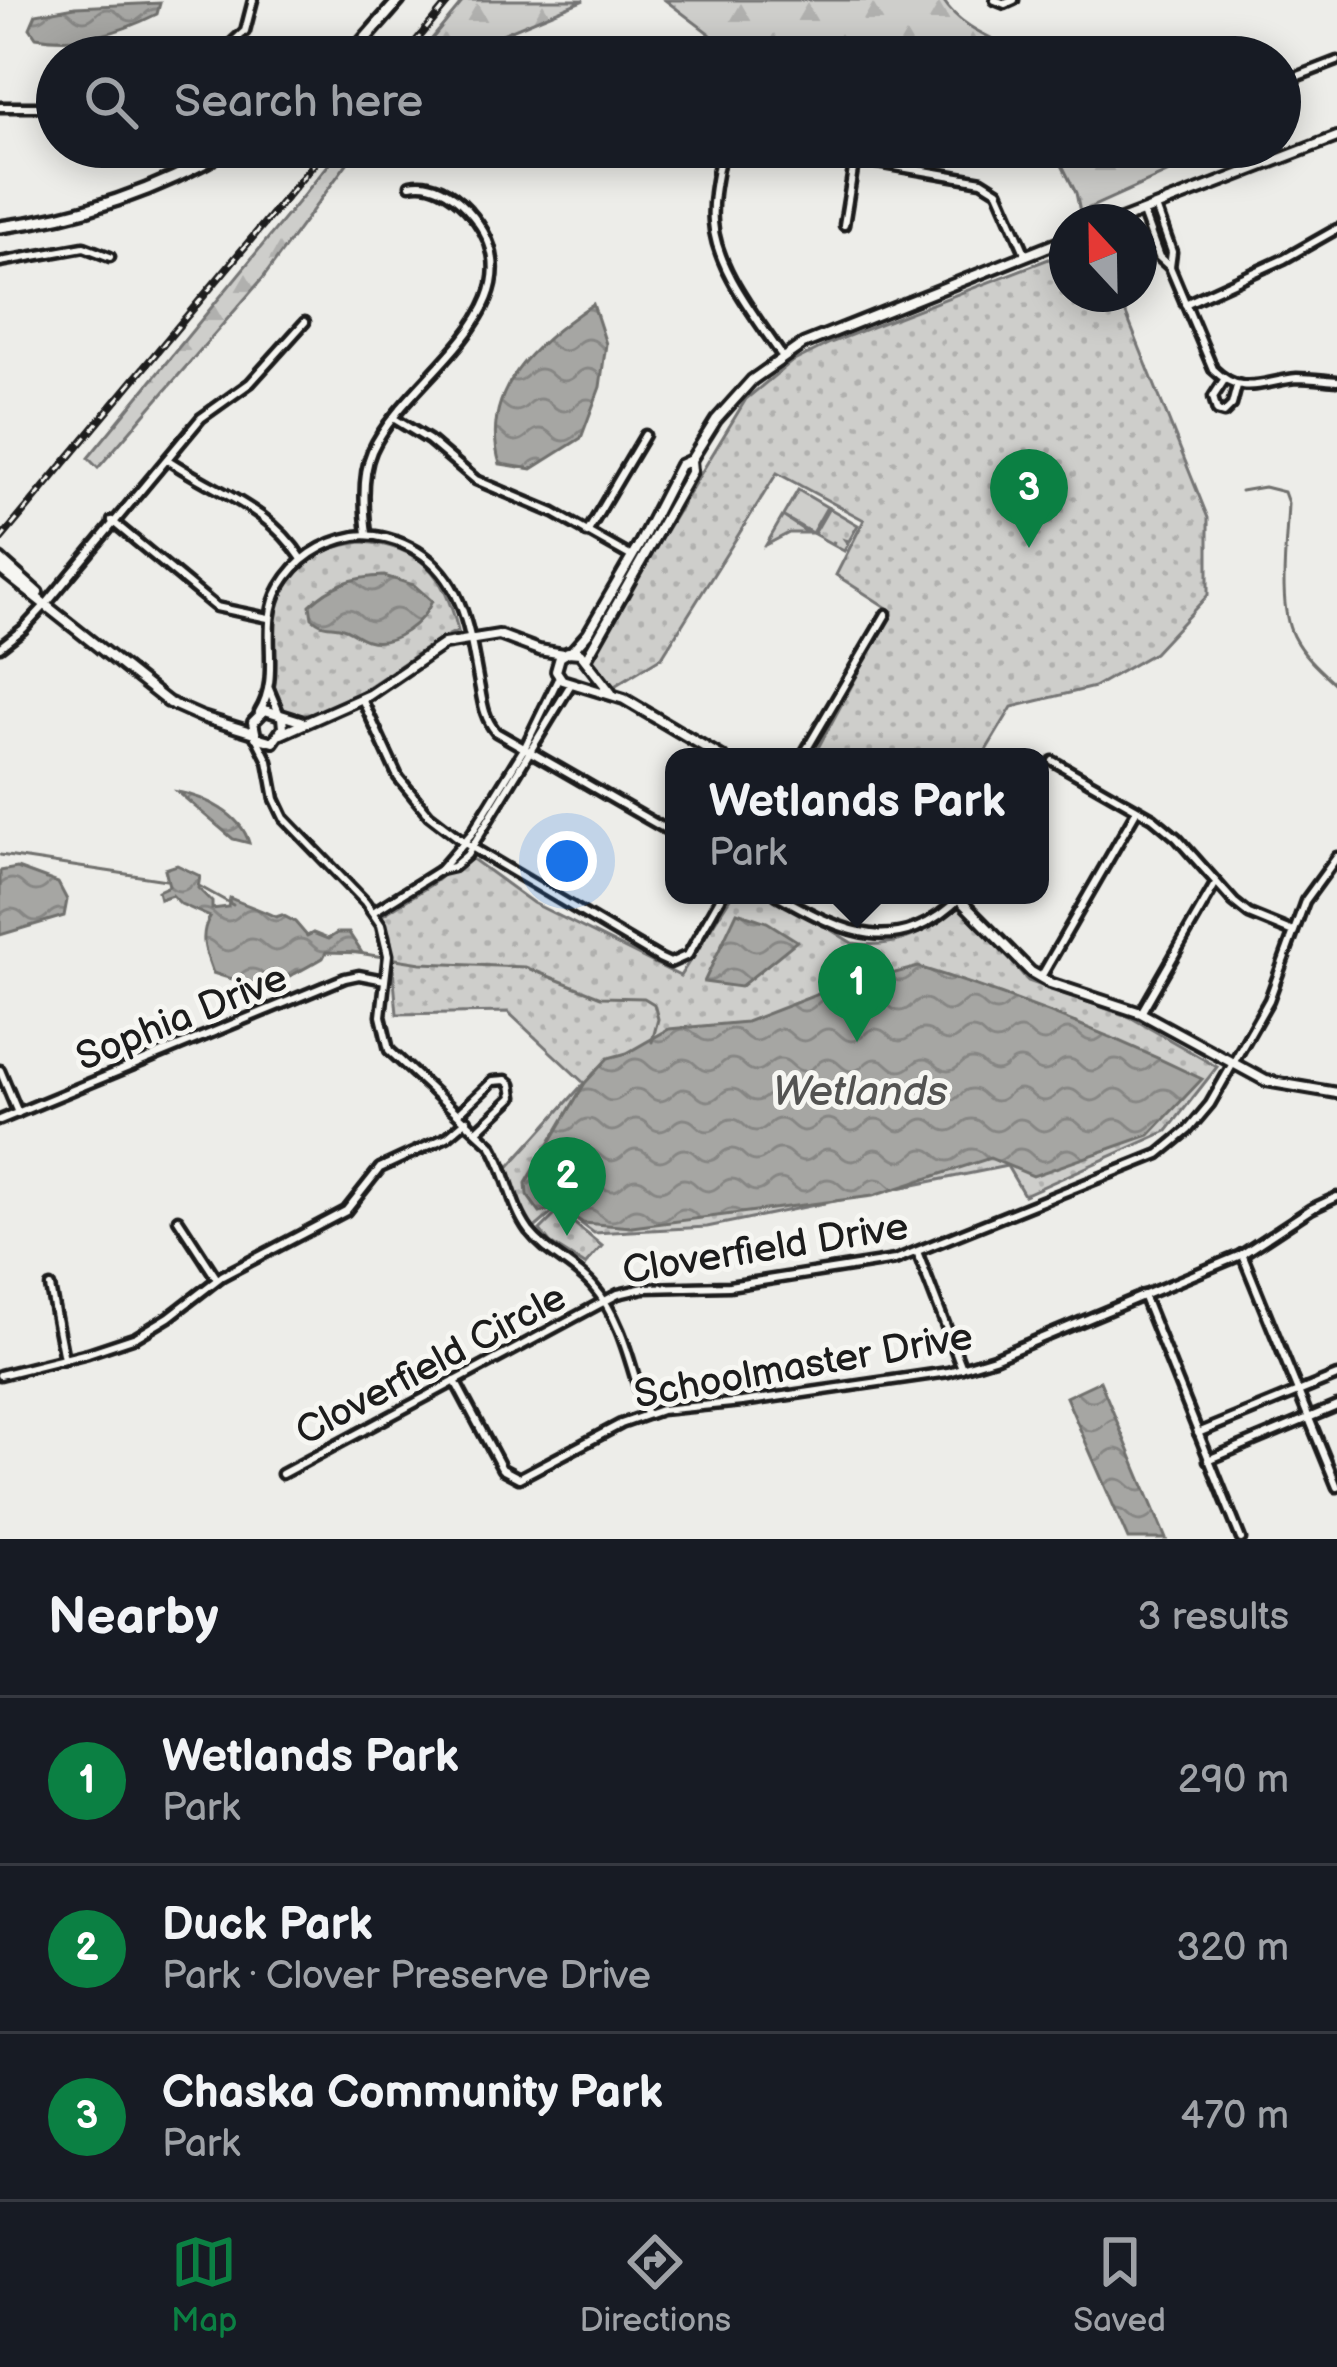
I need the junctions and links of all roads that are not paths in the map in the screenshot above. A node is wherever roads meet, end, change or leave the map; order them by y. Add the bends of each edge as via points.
1 (253, 0) edge
2 (399, 0) edge
3 (994, 0) edge
4 (1014, 0) edge
5 (240, 36) edge
6 (367, 36) edge
7 (1337, 61) edge
8 (1301, 75) edge
9 (0, 107) edge
10 (36, 107) edge
11 (1337, 137) edge
12 (1301, 151) edge
13 (189, 168) edge
14 (719, 168) edge
15 (854, 168) edge
16 (911, 168) edge
17 (1257, 168) edge
18 (410, 185) dead end
19 (1157, 207) edge
20 (1157, 210) edge
21 (844, 225) dead end
22 (0, 227) edge
23 (1337, 229) edge
24 (1049, 246) edge
25 (1157, 252) edge
26 (1026, 255) junction
27 (110, 256) dead end
28 (0, 262) edge
29 (1170, 267) junction
30 (1185, 304) junction
31 (304, 322) dead end
32 (782, 356) junction
33 (1224, 380) junction
34 (1337, 381) edge
35 (1237, 386) junction
36 (393, 418) junction
37 (645, 435) dead end
38 (168, 460) junction
39 (112, 521) junction
40 (587, 533) junction
41 (368, 535) junction
42 (0, 559) edge
43 (302, 560) junction
44 (636, 560) junction
45 (0, 569) edge
46 (47, 603) junction
47 (886, 614) dead end
48 (268, 618) junction
49 (470, 637) junction
50 (0, 647) edge
51 (539, 650) junction
52 (568, 652) junction
53 (588, 663) junction
54 (558, 674) junction
55 (574, 683) junction
56 (269, 689) junction
57 (611, 693) junction
58 (362, 699) junction
59 (280, 715) junction
60 (256, 716) junction
61 (308, 722) junction
62 (230, 723) junction
63 (255, 735) junction
64 (279, 736) junction
65 (706, 748) edge
66 (807, 748) edge
67 (528, 749) junction
68 (268, 761) junction
69 (1049, 761) edge
70 (1137, 810) junction
71 (665, 829) edge
72 (469, 845) junction
73 (1337, 857) edge
74 (1214, 884) junction
75 (717, 904) edge
76 (793, 904) edge
77 (948, 904) edge
78 (967, 904) edge
79 (373, 912) junction
80 (1293, 932) junction
81 (1041, 977) junction
82 (385, 980) junction
83 (1141, 1013) junction
84 (1231, 1065) junction
85 (0, 1070) edge
86 (1337, 1093) edge
87 (17, 1113) junction
88 (459, 1113) junction
89 (0, 1120) edge
90 (466, 1120) junction
91 (478, 1130) junction
92 (1337, 1198) edge
93 (178, 1219) dead end
94 (918, 1254) junction
95 (1242, 1254) junction
96 (218, 1279) junction
97 (50, 1287) dead end
98 (1143, 1295) junction
99 (604, 1300) junction
100 (64, 1359) junction
101 (962, 1368) junction
102 (0, 1375) edge
103 (1337, 1376) edge
104 (454, 1381) junction
105 (1299, 1392) junction
106 (1337, 1406) edge
107 (646, 1414) junction
108 (1309, 1418) junction
109 (1198, 1433) junction
110 (1208, 1460) junction
111 (282, 1474) dead end
112 (1337, 1487) edge
113 (1241, 1539) edge

1 - 5 street
2 - 6 main road
3 - 4 street
7 - 8 street
9 - 10 street
11 - 12 street
13 - 22 main road via 62,218
14 - 32 street via 715,237
15 - 21 street
16 - 26 street via 998,191
17 - 19 street
18 - 36 street via 436,186 471,213 490,246 495,281 469,331
20 - 29 street
23 - 30 street
24 - 26 street
25 - 29 street
26 - 32 street
27 - 28 street via 85,247
29 - 30 street
30 - 33 street
31 - 38 street
32 - 44 street via 733,399
33 - 35 street
33 - 35 street via 1213,397 1217,411 1228,410
34 - 35 street
36 - 40 street via 476,480
36 - 41 street via 367,465
37 - 40 street
38 - 39 street
38 - 43 street via 264,514
39 - 46 street
39 - 48 street via 216,607
40 - 44 street
41 - 43 street via 334,541
41 - 49 street via 412,547 443,573
42 - 46 street
43 - 48 street
44 - 52 street
44 - 53 street
45 - 46 street
46 - 50 street
46 - 62 street via 168,702
47 - 66 street
48 - 56 street
49 - 51 street via 499,635
49 - 58 street via 429,652
49 - 67 street via 488,720
51 - 52 street
51 - 54 street
52 - 53 street
52 - 54 street
53 - 55 street via 586,677
53 - 57 street
54 - 55 street
54 - 67 street
55 - 57 street
55 - 67 street
56 - 59 street
56 - 60 street
57 - 65 street
58 - 61 street
58 - 72 street via 398,777 429,815
59 - 60 street
59 - 61 street
59 - 64 street
60 - 62 street
60 - 63 street
61 - 64 street
62 - 63 street
63 - 64 street via 267,742
63 - 68 street
64 - 68 street
67 - 71 street
67 - 72 street
68 - 79 street via 284,818
69 - 70 street
70 - 74 street via 1177,838
70 - 81 street
72 - 75 street via 670,963 688,955
72 - 79 street
73 - 80 street, Cloverfield Drive
74 - 80 street via 1250,914
74 - 83 street
76 - 77 street via 867,935 915,928
78 - 81 street
79 - 82 street via 388,955
80 - 84 street, Cloverfield Drive via 1269,1000
81 - 83 street
82 - 87 street, Sophia Drive via 345,978
82 - 88 street via 381,1016 389,1050
83 - 84 street
84 - 86 street via 1266,1081
84 - 94 street, Cloverfield Drive via 1199,1118 1159,1154
85 - 87 street
87 - 89 street, Sophia Drive
88 - 90 street
88 - 91 street via 494,1081 511,1084 513,1097
90 - 91 street
90 - 96 street via 447,1138 380,1168 346,1211
91 - 99 street via 500,1159 530,1232
92 - 95 street, Schoolmaster Drive
93 - 96 street
94 - 99 street, Cloverfield Drive via 729,1286 644,1288
94 - 101 street
95 - 98 street, Schoolmaster Drive
95 - 105 street
96 - 100 street via 136,1336
97 - 100 street
98 - 101 street, Schoolmaster Drive
98 - 109 street
99 - 104 street, Cloverfield Circle
99 - 107 street
100 - 102 street
101 - 107 street, Schoolmaster Drive
103 - 105 street
104 - 107 street, Schoolmaster Drive via 512,1477
104 - 111 street, Cloverfield Circle
105 - 108 street
105 - 109 street
106 - 108 street
108 - 110 street
108 - 112 street
109 - 110 street
110 - 113 street

